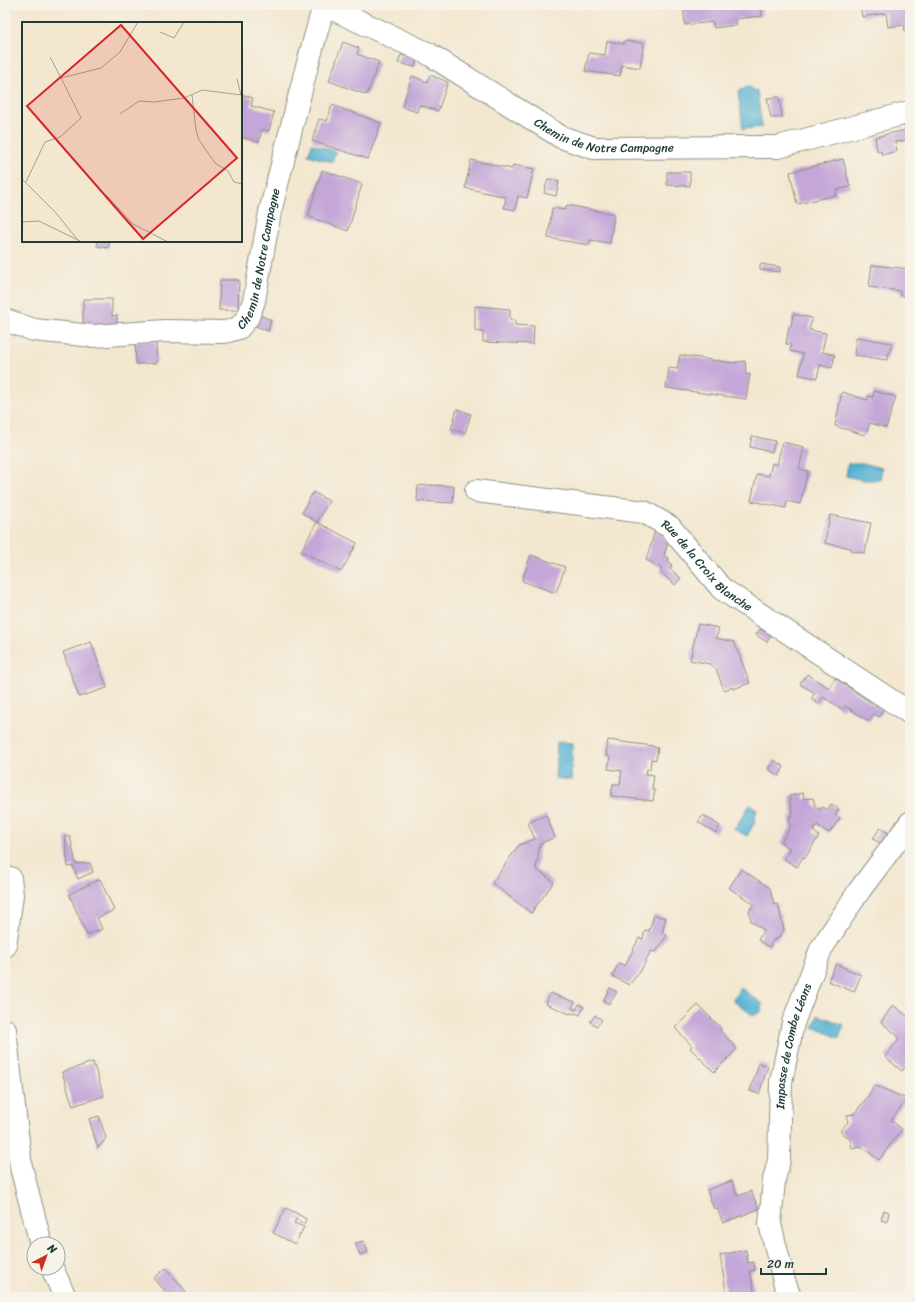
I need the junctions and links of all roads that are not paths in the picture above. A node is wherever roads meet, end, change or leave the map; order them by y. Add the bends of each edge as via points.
1 (324, 5) edge
2 (910, 112) edge
3 (5, 320) edge
4 (476, 491) dead end
5 (910, 713) edge
6 (910, 823) edge
7 (10, 878) dead end
8 (5, 946) edge
9 (5, 1030) edge
10 (39, 1236) edge
11 (56, 1276) edge
12 (66, 1297) edge
13 (790, 1297) edge

1 - 2 street, Chemin de Notre Campagne via 429,54 561,137 594,148 778,147
1 - 3 street, Chemin de Notre Campagne via 270,212 254,301 248,317 239,328 225,332 165,331 93,336 34,330
4 - 5 street, Rue de la Croix Blanche via 644,512 670,527 722,590
6 - 13 street, Impasse de Combe Léons via 859,891 821,948 793,1022 781,1082 779,1160 774,1180 770,1224
7 - 8 street via 12,895
9 - 10 street via 21,1167
11 - 12 street

